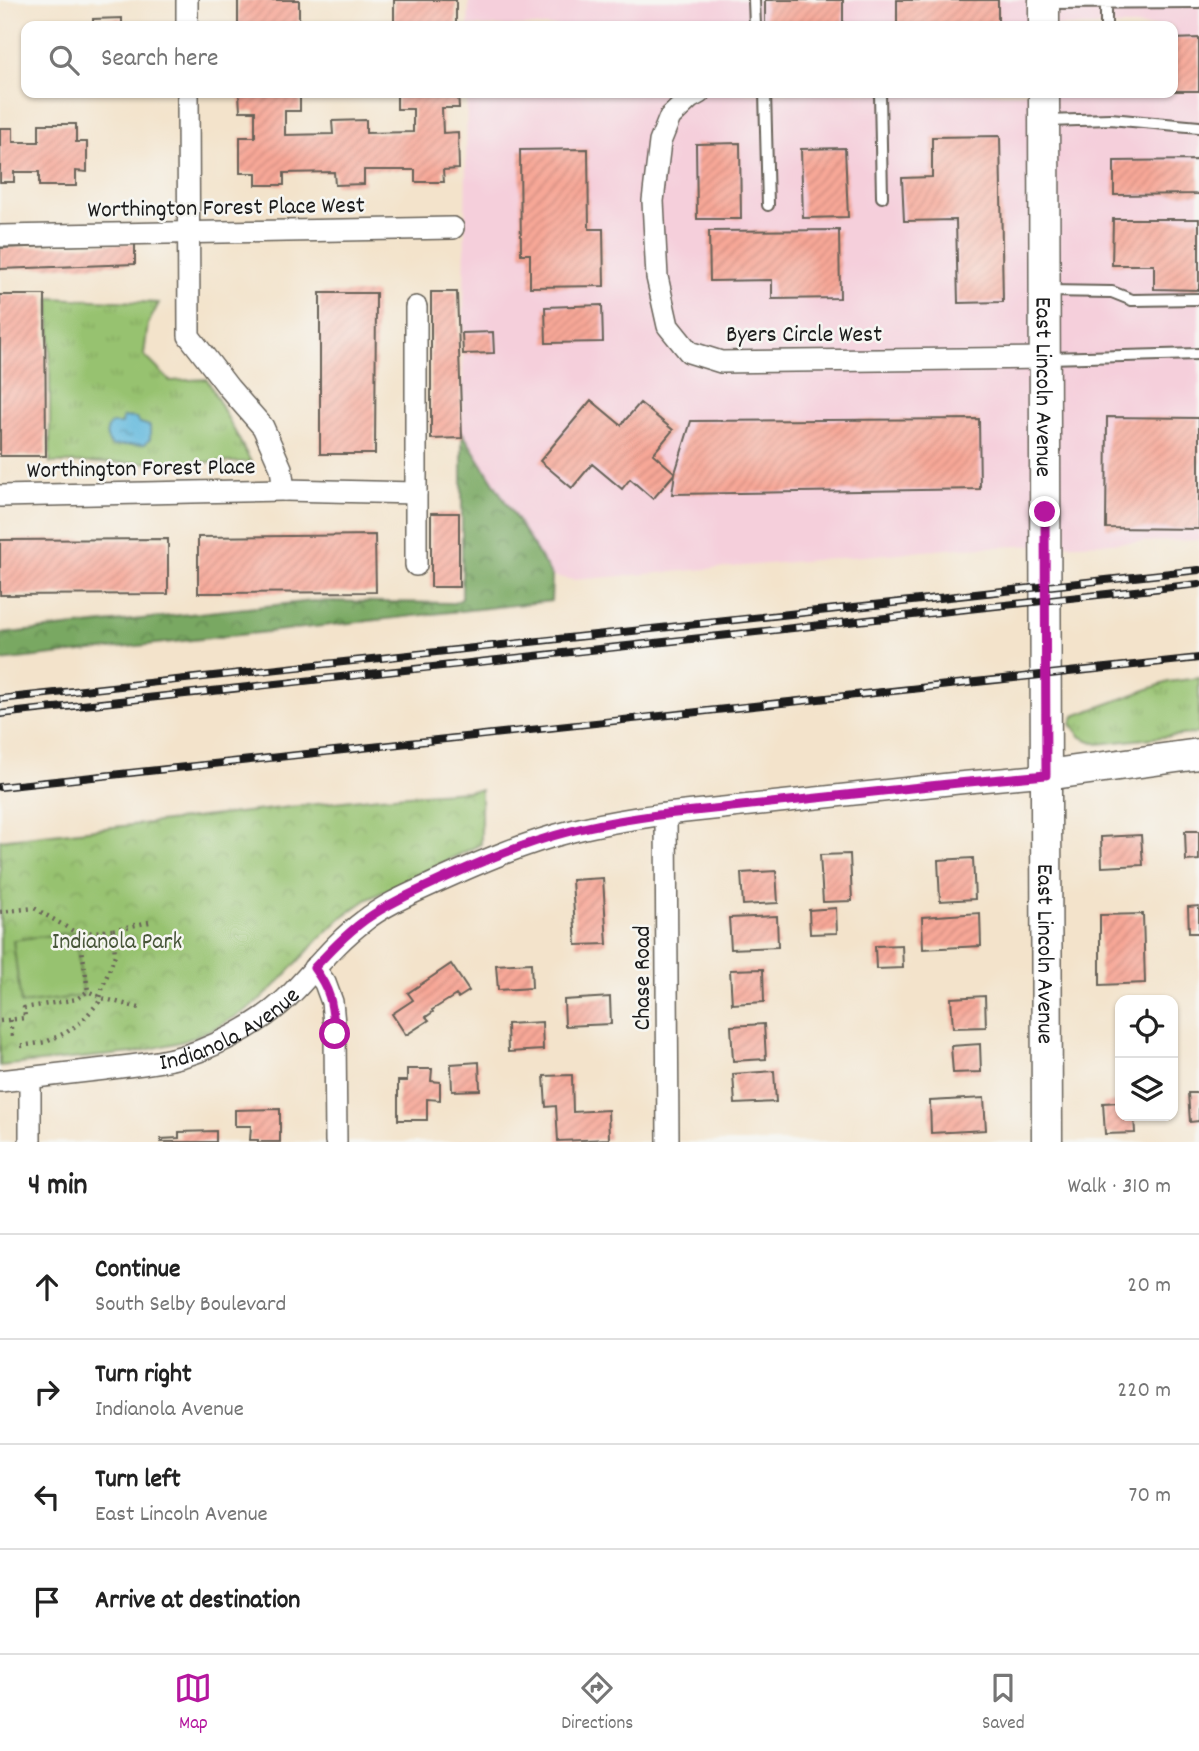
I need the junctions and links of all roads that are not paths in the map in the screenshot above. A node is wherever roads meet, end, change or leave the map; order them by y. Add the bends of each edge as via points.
1 (187, 0) edge
2 (754, 0) edge
3 (1199, 2) edge
4 (1106, 4) junction
5 (1044, 10) edge
6 (187, 21) edge
7 (755, 21) edge
8 (1106, 21) edge
9 (188, 98) edge
10 (690, 98) edge
11 (765, 98) edge
12 (880, 98) edge
13 (1044, 107) edge
14 (1199, 127) edge
15 (881, 197) dead end
16 (768, 205) dead end
17 (453, 228) dead end
18 (188, 233) junction
19 (0, 236) edge
20 (1045, 291) junction
21 (1199, 299) edge
22 (416, 307) dead end
23 (1199, 354) edge
24 (1045, 358) junction
25 (284, 490) junction
26 (416, 494) junction
27 (0, 496) edge
28 (416, 565) dead end
29 (1199, 754) edge
30 (1046, 775) junction
31 (666, 814) junction
32 (314, 968) junction
33 (30, 1078) junction
34 (0, 1082) edge
35 (30, 1142) edge
36 (336, 1142) edge
37 (668, 1142) edge
38 (1047, 1142) edge

1 - 6 street
2 - 7 lane
3 - 4 lane
4 - 5 lane
4 - 8 lane
9 - 18 street, Worthington Forest Place
10 - 24 street, Byers Circle West via 670,117 660,142 653,201 657,277 668,326 689,352 721,362
11 - 16 lane
12 - 15 lane
13 - 14 lane
13 - 20 main road, East Lincoln Avenue
17 - 18 street, Worthington Forest Place West
18 - 19 street, Worthington Forest Place West
18 - 25 street, Worthington Forest Place via 189,336 262,427 281,468
20 - 21 lane via 1112,292 1132,300
20 - 24 main road, East Lincoln Avenue
22 - 26 street
23 - 24 lane
24 - 30 main road, East Lincoln Avenue
25 - 26 street, Worthington Forest Place
25 - 27 street, Worthington Forest Place
26 - 28 street
29 - 30 main road, Indianola Avenue
30 - 31 street, Indianola Avenue
30 - 38 main road, East Lincoln Avenue
31 - 32 street, Indianola Avenue via 572,831 468,867 365,920
31 - 37 street, Chase Road
32 - 33 street, Indianola Avenue via 265,1015 197,1051 132,1066
32 - 36 street via 332,1002
33 - 34 street, Indianola Avenue
33 - 35 street

